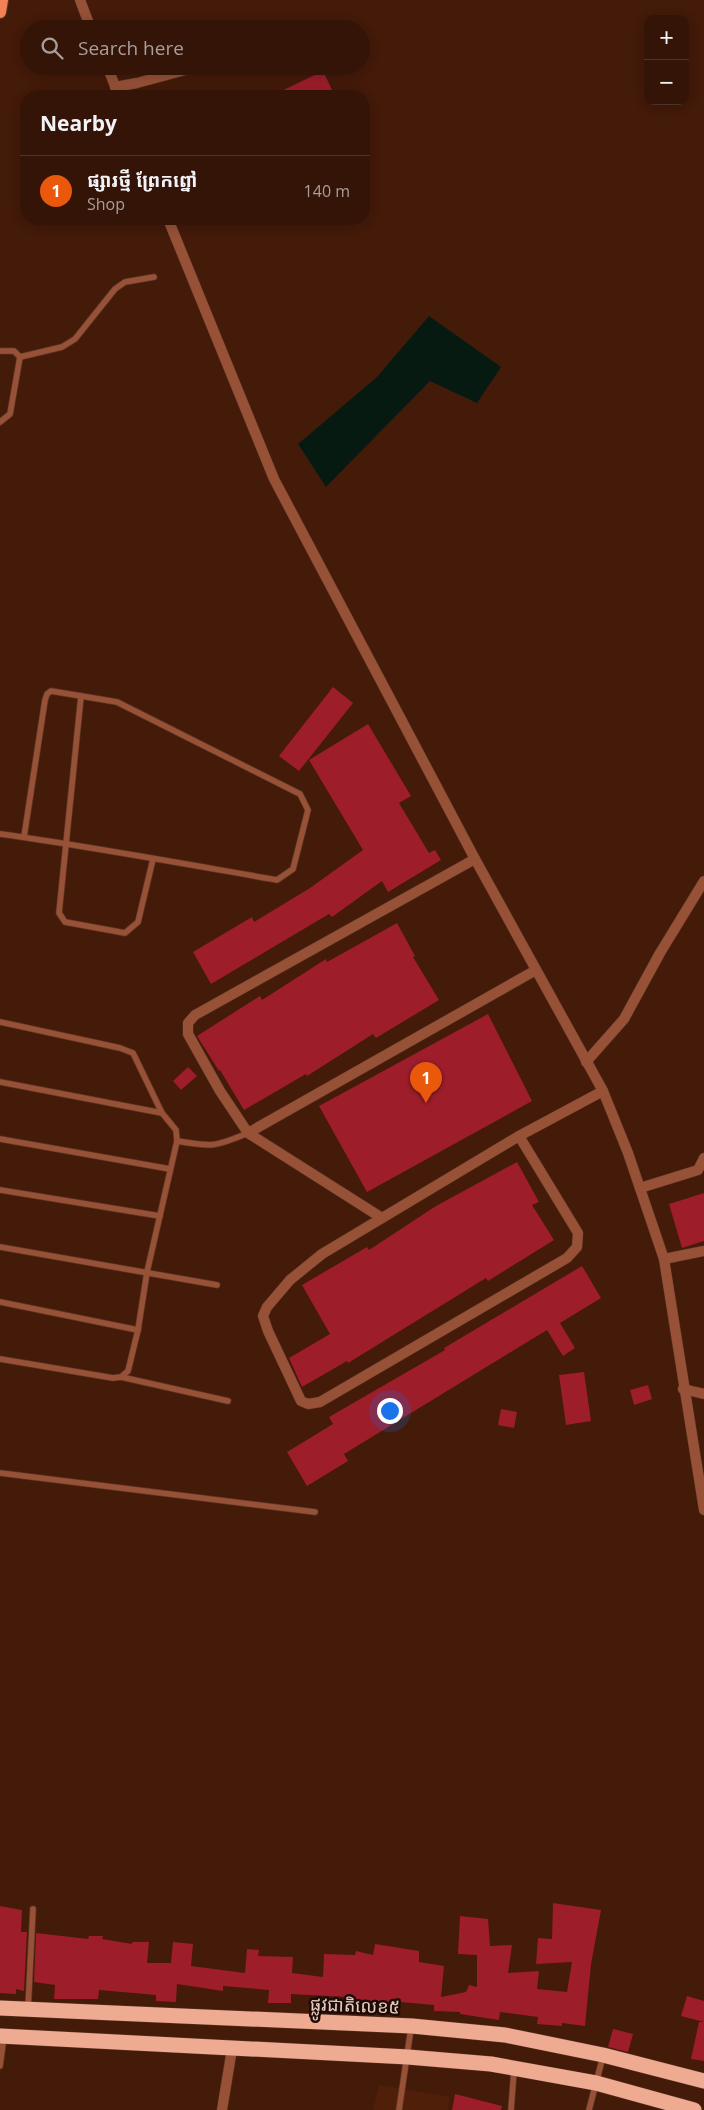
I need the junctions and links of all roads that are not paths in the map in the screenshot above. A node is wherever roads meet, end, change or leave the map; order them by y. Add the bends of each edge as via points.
1 (2, 0) edge
2 (80, 0) edge
3 (0, 12) edge
4 (88, 20) edge
5 (110, 75) edge
6 (168, 75) edge
7 (116, 90) edge
8 (122, 90) edge
9 (170, 225) edge
10 (154, 277) dead end
11 (0, 350) edge
12 (20, 357) junction
13 (0, 422) edge
14 (81, 696) junction
15 (0, 834) edge
16 (24, 838) junction
17 (65, 843) junction
18 (153, 858) junction
19 (475, 859) junction
20 (704, 881) edge
21 (536, 970) junction
22 (0, 1022) edge
23 (586, 1062) junction
24 (0, 1082) edge
25 (603, 1091) junction
26 (162, 1113) junction
27 (248, 1132) junction
28 (519, 1136) junction
29 (0, 1139) edge
30 (177, 1141) junction
31 (704, 1158) edge
32 (170, 1169) junction
33 (701, 1169) edge
34 (640, 1188) junction
35 (0, 1190) edge
36 (160, 1216) junction
37 (382, 1218) junction
38 (0, 1247) edge
39 (704, 1251) edge
40 (664, 1259) junction
41 (147, 1272) junction
42 (217, 1285) dead end
43 (0, 1302) edge
44 (138, 1330) junction
45 (0, 1360) edge
46 (121, 1377) junction
47 (683, 1389) junction
48 (704, 1394) edge
49 (228, 1401) dead end
50 (0, 1473) edge
51 (704, 1510) edge
52 (315, 1512) dead end
53 (33, 1909) dead end
54 (0, 2008) edge
55 (28, 2010) junction
56 (412, 2026) junction
57 (2, 2036) edge
58 (232, 2049) junction
59 (603, 2055) junction
60 (408, 2057) junction
61 (0, 2066) edge
62 (514, 2068) junction
63 (704, 2081) edge
64 (596, 2083) junction
65 (222, 2110) edge
66 (399, 2110) edge
67 (511, 2110) edge
68 (590, 2110) edge
69 (694, 2110) edge

1 - 3 main road
2 - 4 street
5 - 7 street
6 - 8 street
9 - 19 street via 274,479
10 - 12 lane via 125,282 115,289 75,339 62,347
11 - 12 lane via 14,352
12 - 13 lane via 10,414
14 - 16 lane via 51,691 47,694
14 - 17 lane
14 - 18 lane via 117,702 300,794 308,810 293,870 277,880
15 - 16 lane
16 - 17 lane
17 - 18 lane
17 - 18 lane via 59,913 65,922 124,933 138,922
19 - 21 street
19 - 27 street via 195,1015 188,1023 188,1034
20 - 23 street via 624,1019
21 - 23 street
21 - 27 street
22 - 26 lane via 133,1053
23 - 25 street
24 - 26 lane
25 - 28 street
25 - 34 street
26 - 30 lane via 176,1130
27 - 30 lane via 222,1144 206,1146
27 - 37 street
28 - 37 street
28 - 37 street via 578,1233 577,1247 567,1258 320,1402 308,1404 301,1401 263,1316 267,1306 290,1280 322,1254
29 - 32 lane
30 - 32 lane
31 - 33 street
32 - 36 lane
33 - 34 street
34 - 40 street
35 - 36 lane
36 - 41 lane
38 - 41 lane
39 - 40 street
40 - 47 street
41 - 42 lane
41 - 44 lane
43 - 44 lane
44 - 46 lane via 128,1371
45 - 46 lane
46 - 49 lane
47 - 48 street
47 - 51 street
50 - 52 lane
53 - 55 lane
54 - 55 highway, ផ្លូវជាតិលេខ៥
55 - 56 highway, ផ្លូវជាតិលេខ៥
56 - 59 highway, ផ្លូវជាតិលេខ៥ via 505,2035
56 - 60 lane
57 - 58 highway
57 - 61 lane
58 - 60 highway
58 - 65 street
59 - 63 highway, ផ្លូវជាតិលេខ៥
59 - 64 lane
60 - 62 highway
60 - 66 lane
62 - 64 highway
62 - 67 lane
64 - 68 lane
64 - 69 highway

